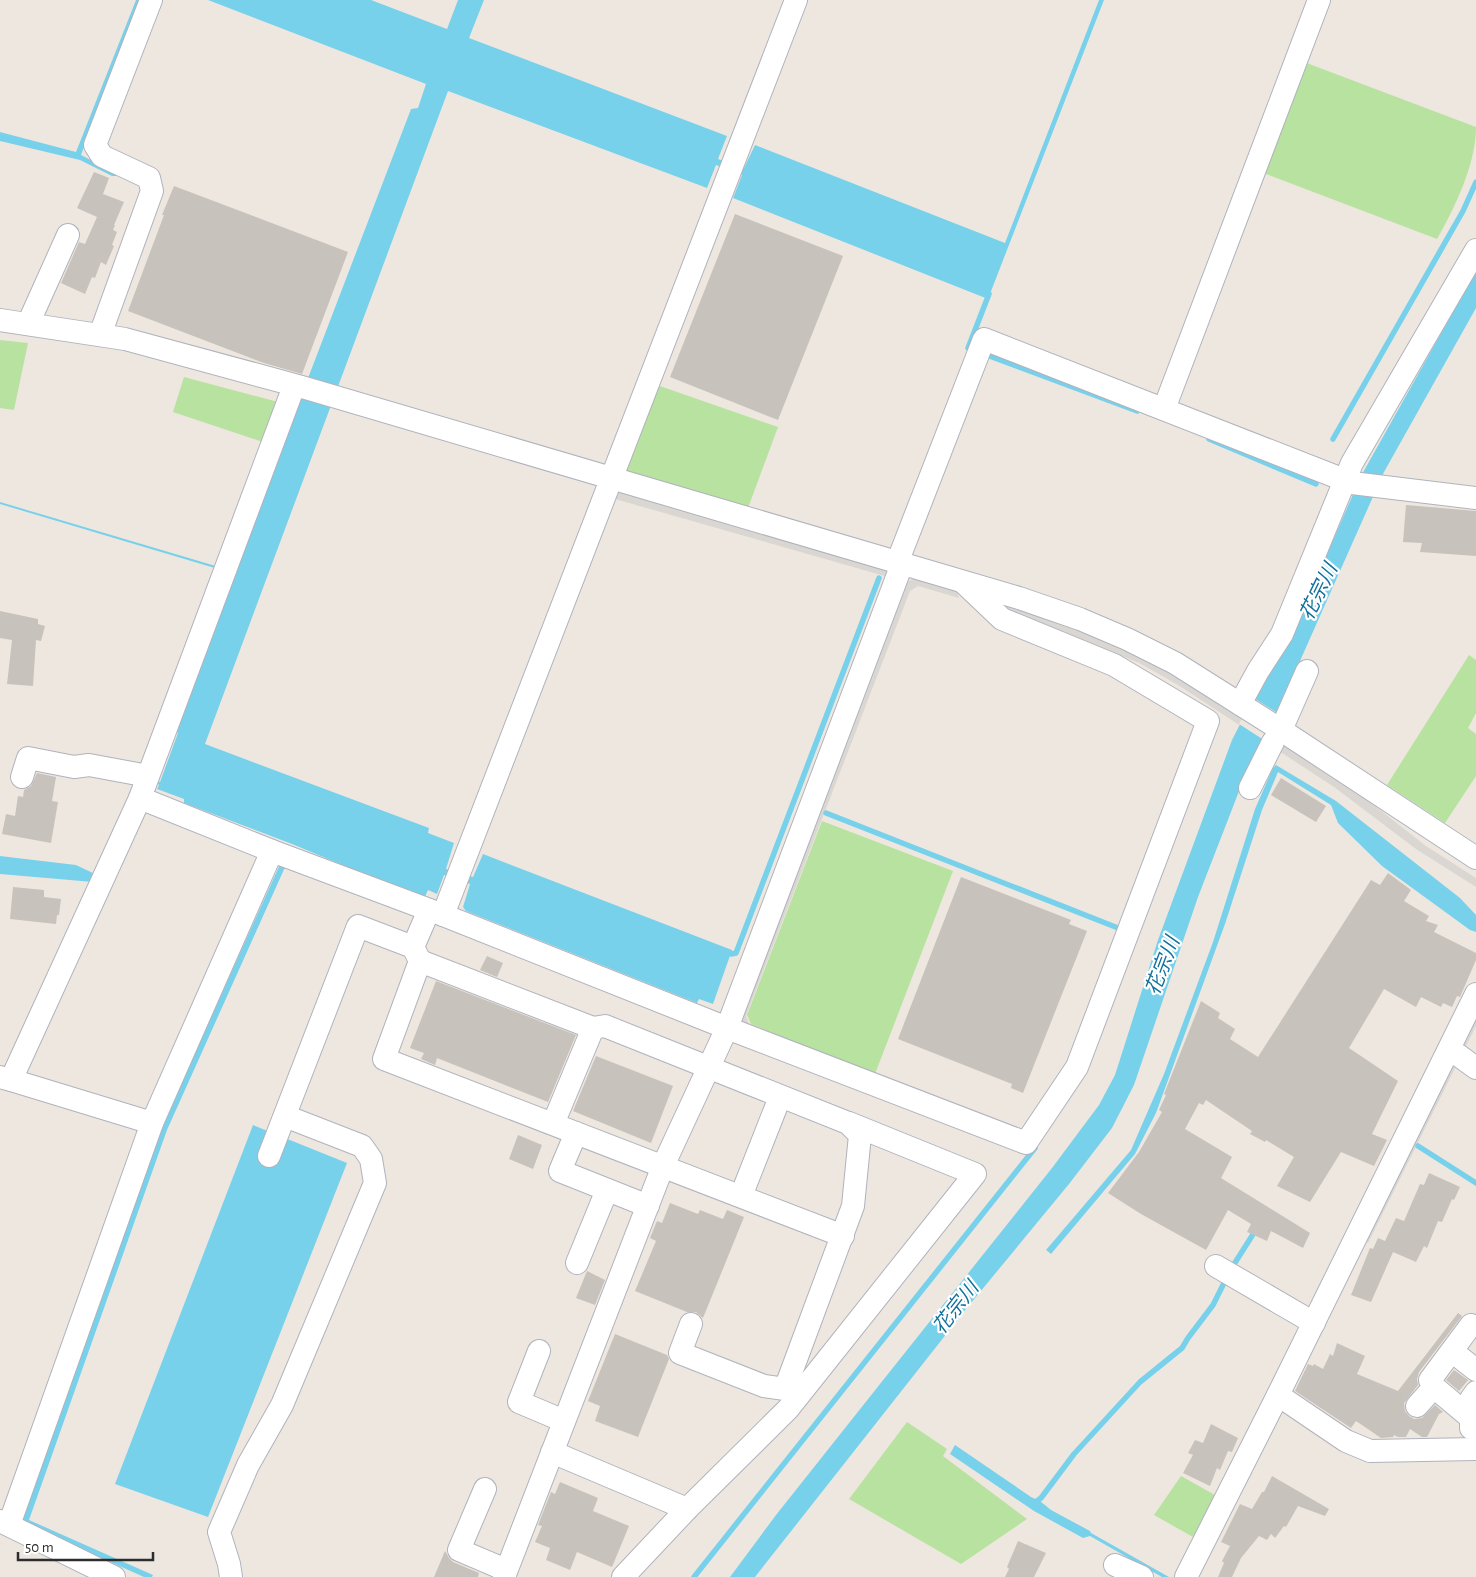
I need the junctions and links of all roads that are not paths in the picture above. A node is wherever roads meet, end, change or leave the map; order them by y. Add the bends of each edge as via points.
1 (151, 0) edge
2 (796, 0) edge
3 (1319, 0) edge
4 (68, 235) dead end
5 (1476, 250) edge
6 (0, 320) edge
7 (28, 324) junction
8 (100, 335) junction
9 (298, 386) junction
10 (1164, 409) junction
11 (611, 479) junction
12 (1349, 481) junction
13 (1476, 498) edge
14 (900, 564) junction
15 (963, 582) junction
16 (1307, 671) dead end
17 (1242, 706) junction
18 (1277, 733) junction
19 (148, 776) junction
20 (22, 777) dead end
21 (1250, 788) dead end
22 (140, 798) junction
23 (272, 851) junction
24 (1476, 858) edge
25 (436, 912) junction
26 (417, 954) junction
27 (1476, 994) edge
28 (593, 1028) junction
29 (727, 1028) junction
30 (708, 1068) junction
31 (5, 1079) edge
32 (780, 1096) junction
33 (284, 1116) junction
34 (152, 1123) junction
35 (848, 1123) junction
36 (553, 1124) junction
37 (576, 1133) junction
38 (269, 1156) dead end
39 (663, 1166) junction
40 (607, 1190) junction
41 (741, 1196) junction
42 (648, 1206) junction
43 (843, 1236) junction
44 (577, 1263) dead end
45 (1216, 1266) dead end
46 (1314, 1323) junction
47 (691, 1324) dead end
48 (1471, 1325) dead end
49 (539, 1351) dead end
50 (1453, 1352) junction
51 (1476, 1370) edge
52 (1430, 1380) dead end
53 (1476, 1392) edge
54 (1278, 1395) junction
55 (1417, 1406) dead end
56 (1471, 1418) junction
57 (564, 1421) junction
58 (1474, 1449) edge
59 (552, 1452) junction
60 (485, 1489) dead end
61 (688, 1509) junction
62 (4, 1523) edge
63 (1115, 1565) dead end
64 (505, 1574) edge
65 (114, 1577) edge
66 (231, 1577) edge
67 (623, 1577) edge
68 (1142, 1577) edge
69 (1186, 1577) edge

1 - 8 street via 96,146 102,156 149,178 152,191
2 - 11 street
3 - 10 street
4 - 7 street
5 - 12 street via 1352,462
6 - 7 street
7 - 8 street
8 - 9 street
9 - 11 street
9 - 19 street
10 - 12 street
10 - 14 street via 984,339
11 - 14 street
11 - 25 street
12 - 13 street
12 - 17 street via 1282,634 1258,671
14 - 15 street
14 - 29 street
15 - 17 street via 1020,598 1127,639 1175,664
15 - 29 street via 1002,619 1114,665 1208,721 1077,1067 1026,1143
16 - 18 street
17 - 18 street
18 - 21 street
18 - 24 street
19 - 20 street via 28,758
19 - 22 street
22 - 23 street
22 - 31 street
23 - 25 street
23 - 34 street
25 - 26 street
25 - 29 street
26 - 28 street
26 - 33 street via 358,926
26 - 36 street via 384,1058
27 - 46 street
28 - 30 street via 605,1026
28 - 36 street
29 - 30 street
30 - 32 street
30 - 39 street
31 - 34 street
32 - 35 street
32 - 41 street
33 - 38 street
33 - 66 street via 362,1146 371,1159 375,1184 282,1404 248,1465 219,1532
34 - 62 street
35 - 43 street via 860,1135 853,1206
35 - 61 street via 975,1174 788,1409
36 - 37 street
37 - 39 street
37 - 40 street via 560,1171
39 - 41 street
39 - 42 street
40 - 42 street
40 - 44 street
41 - 43 street
42 - 57 street
43 - 47 street via 785,1389 764,1386 680,1353
45 - 46 street
46 - 54 street
48 - 50 street
49 - 57 street via 519,1402
50 - 51 street
50 - 52 street
53 - 56 street via 1471,1399
54 - 58 street via 1346,1441 1370,1451
54 - 69 street
55 - 56 street via 1434,1387
56 - 58 street
57 - 59 street
59 - 61 street
59 - 64 street
60 - 64 street via 459,1550
61 - 67 street
62 - 65 street
63 - 68 street

